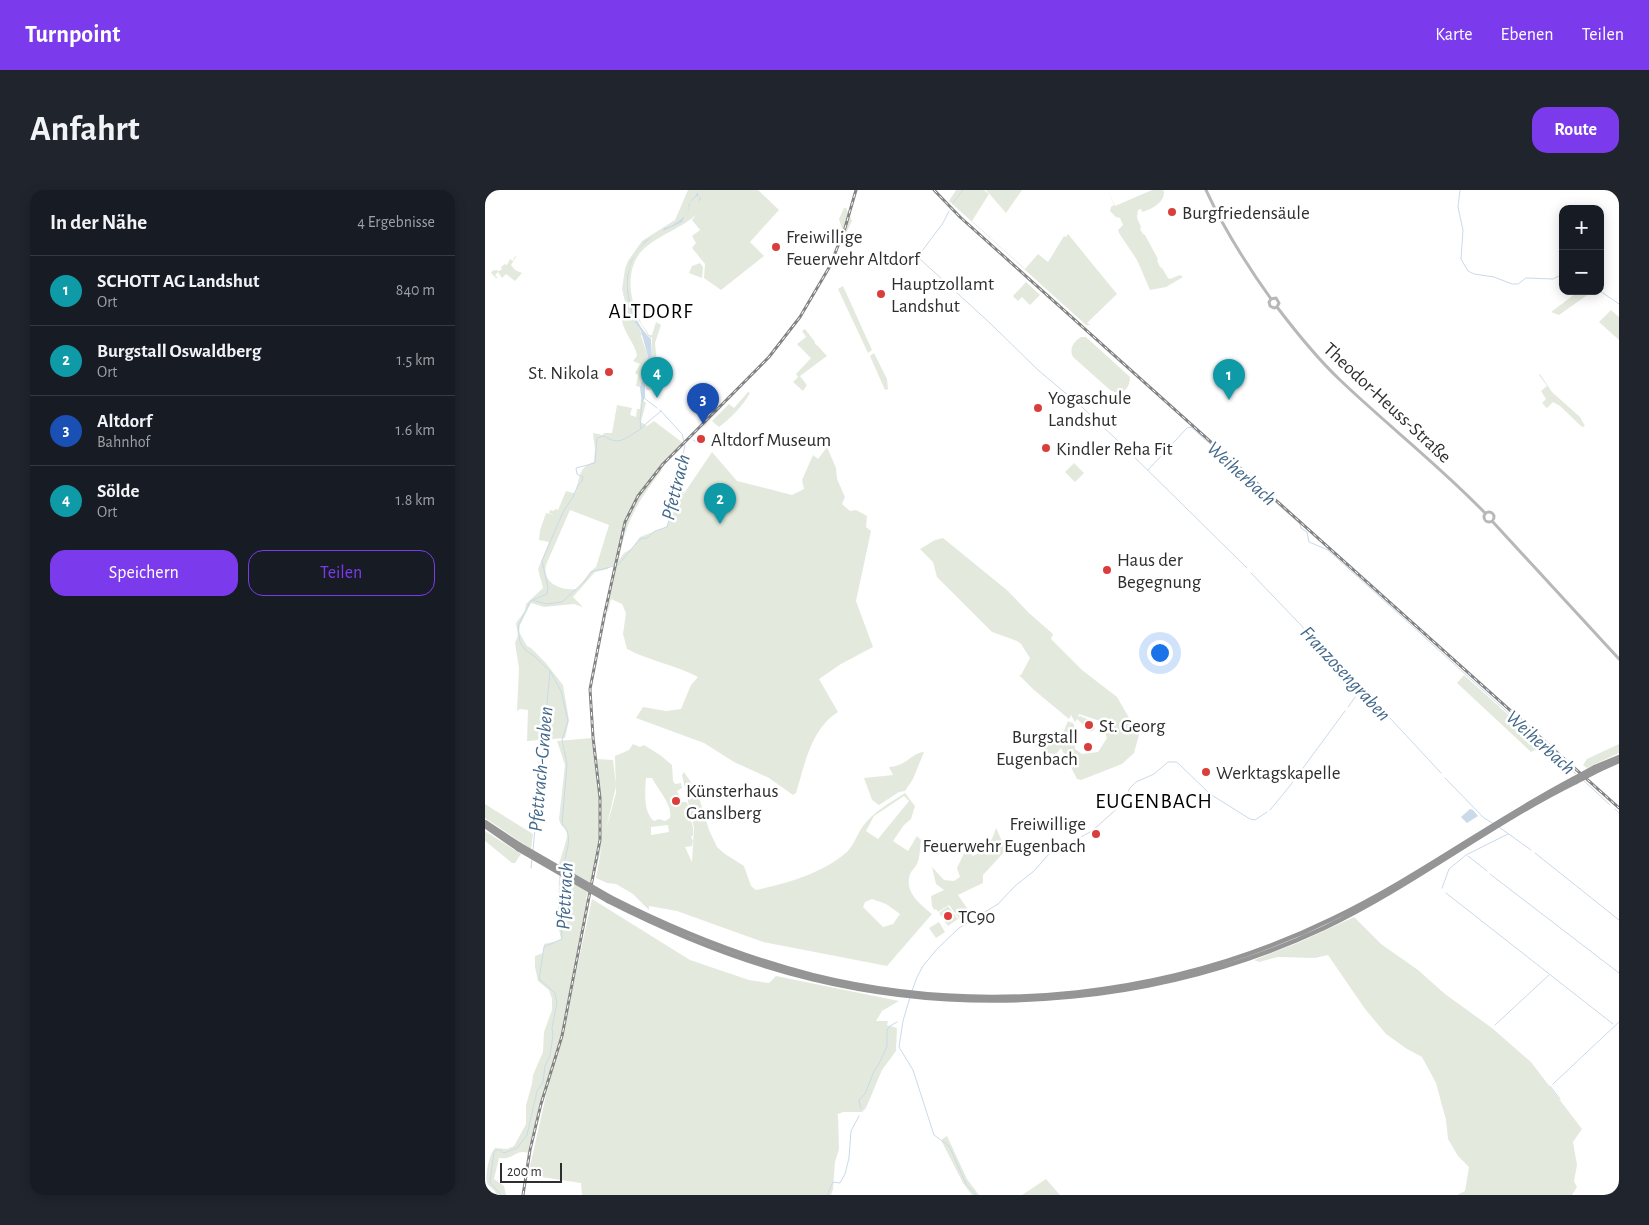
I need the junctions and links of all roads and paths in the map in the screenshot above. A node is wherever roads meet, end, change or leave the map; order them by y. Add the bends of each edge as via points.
1 (1206, 190) edge
2 (1271, 299) junction
3 (1277, 307) junction
4 (1485, 513) junction
5 (1492, 520) junction
6 (1619, 660) edge
7 (1619, 756) edge
8 (1619, 761) edge
9 (1597, 769) junction
10 (485, 822) edge
11 (485, 826) edge
12 (519, 847) junction

1 - 2 main road, Theodor-Heuss-Straße via 1238,251
2 - 3 main road, Theodor-Heuss-Straße via 1278,300
2 - 3 main road, Theodor-Heuss-Straße via 1270,306
3 - 4 main road, Theodor-Heuss-Straße via 1339,379
4 - 5 main road via 1494,516
4 - 5 main road via 1485,520
5 - 6 main road
7 - 9 highway
8 - 9 highway
9 - 12 highway, bridge via 1347,912 1284,940 1225,961 1153,980 1069,993 1004,997 932,996 880,990 814,975 745,955 670,926 609,899
10 - 12 highway
11 - 12 highway

